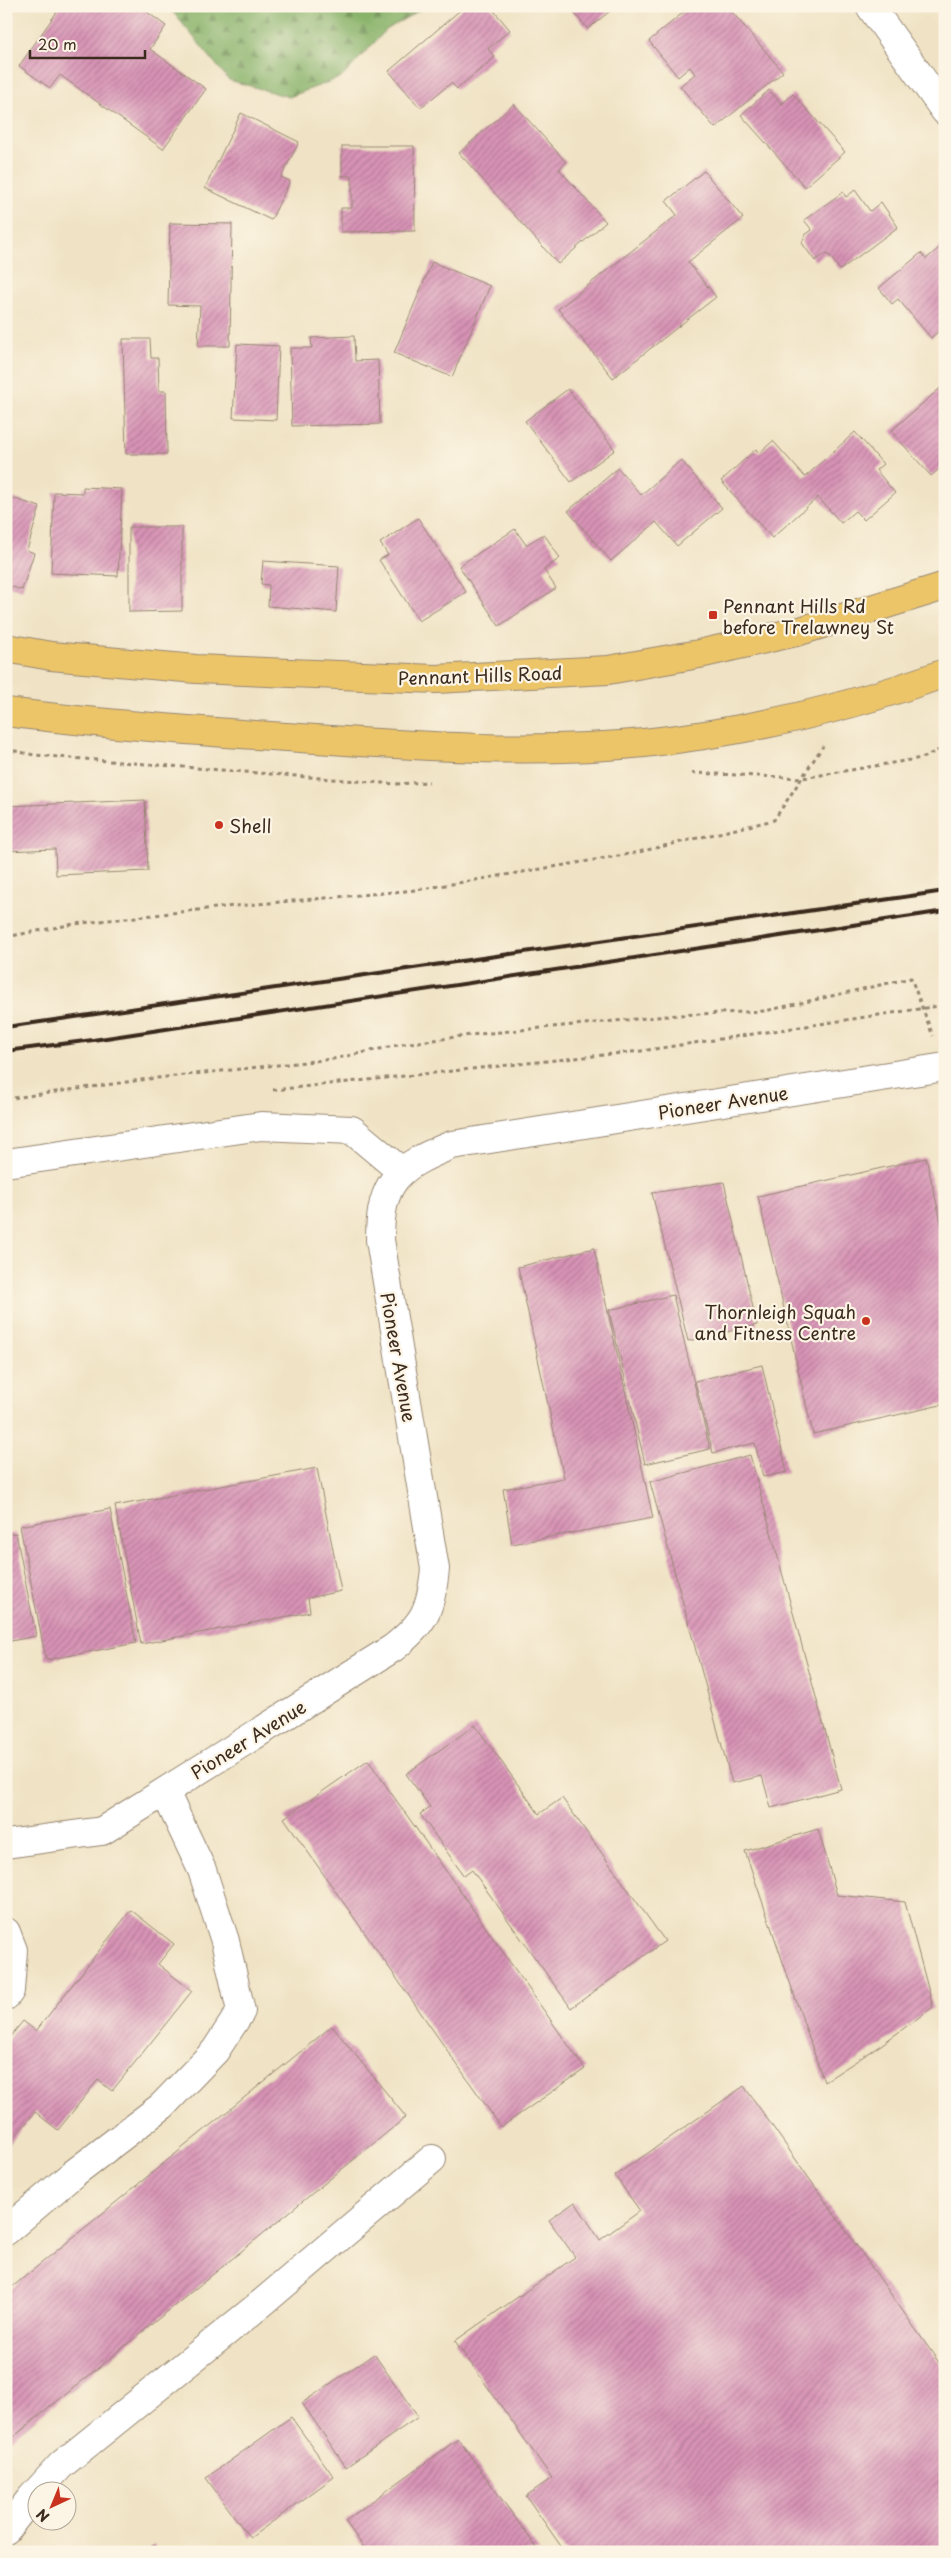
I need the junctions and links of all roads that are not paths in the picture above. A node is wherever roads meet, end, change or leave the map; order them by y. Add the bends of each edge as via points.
1 (870, 6) edge
2 (945, 111) edge
3 (945, 586) edge
4 (6, 648) edge
5 (945, 673) edge
6 (6, 712) edge
7 (944, 1067) edge
8 (6, 1163) edge
9 (402, 1171) junction
10 (165, 1792) junction
11 (6, 1844) edge
12 (6, 1932) edge
13 (6, 1996) edge
14 (432, 2160) dead end
15 (6, 2231) edge
16 (6, 2530) edge

1 - 2 street
3 - 4 highway, Pennant Hills Road via 800,631 608,670 436,680 196,669 51,656
5 - 6 highway via 850,703 757,725 643,743 547,748 353,742 170,729
7 - 9 street, Pioneer Avenue via 452,1145 422,1157
8 - 9 street via 261,1126 352,1130
9 - 10 street, Pioneer Avenue via 388,1191 380,1211 380,1240 435,1569 432,1596 423,1618 411,1634 393,1648
10 - 11 street, Pioneer Avenue via 102,1831
10 - 15 street via 202,1870 225,1941 241,2011 215,2051 162,2106 73,2174
12 - 13 street via 13,1950 10,1990
14 - 16 street via 62,2465 30,2498

